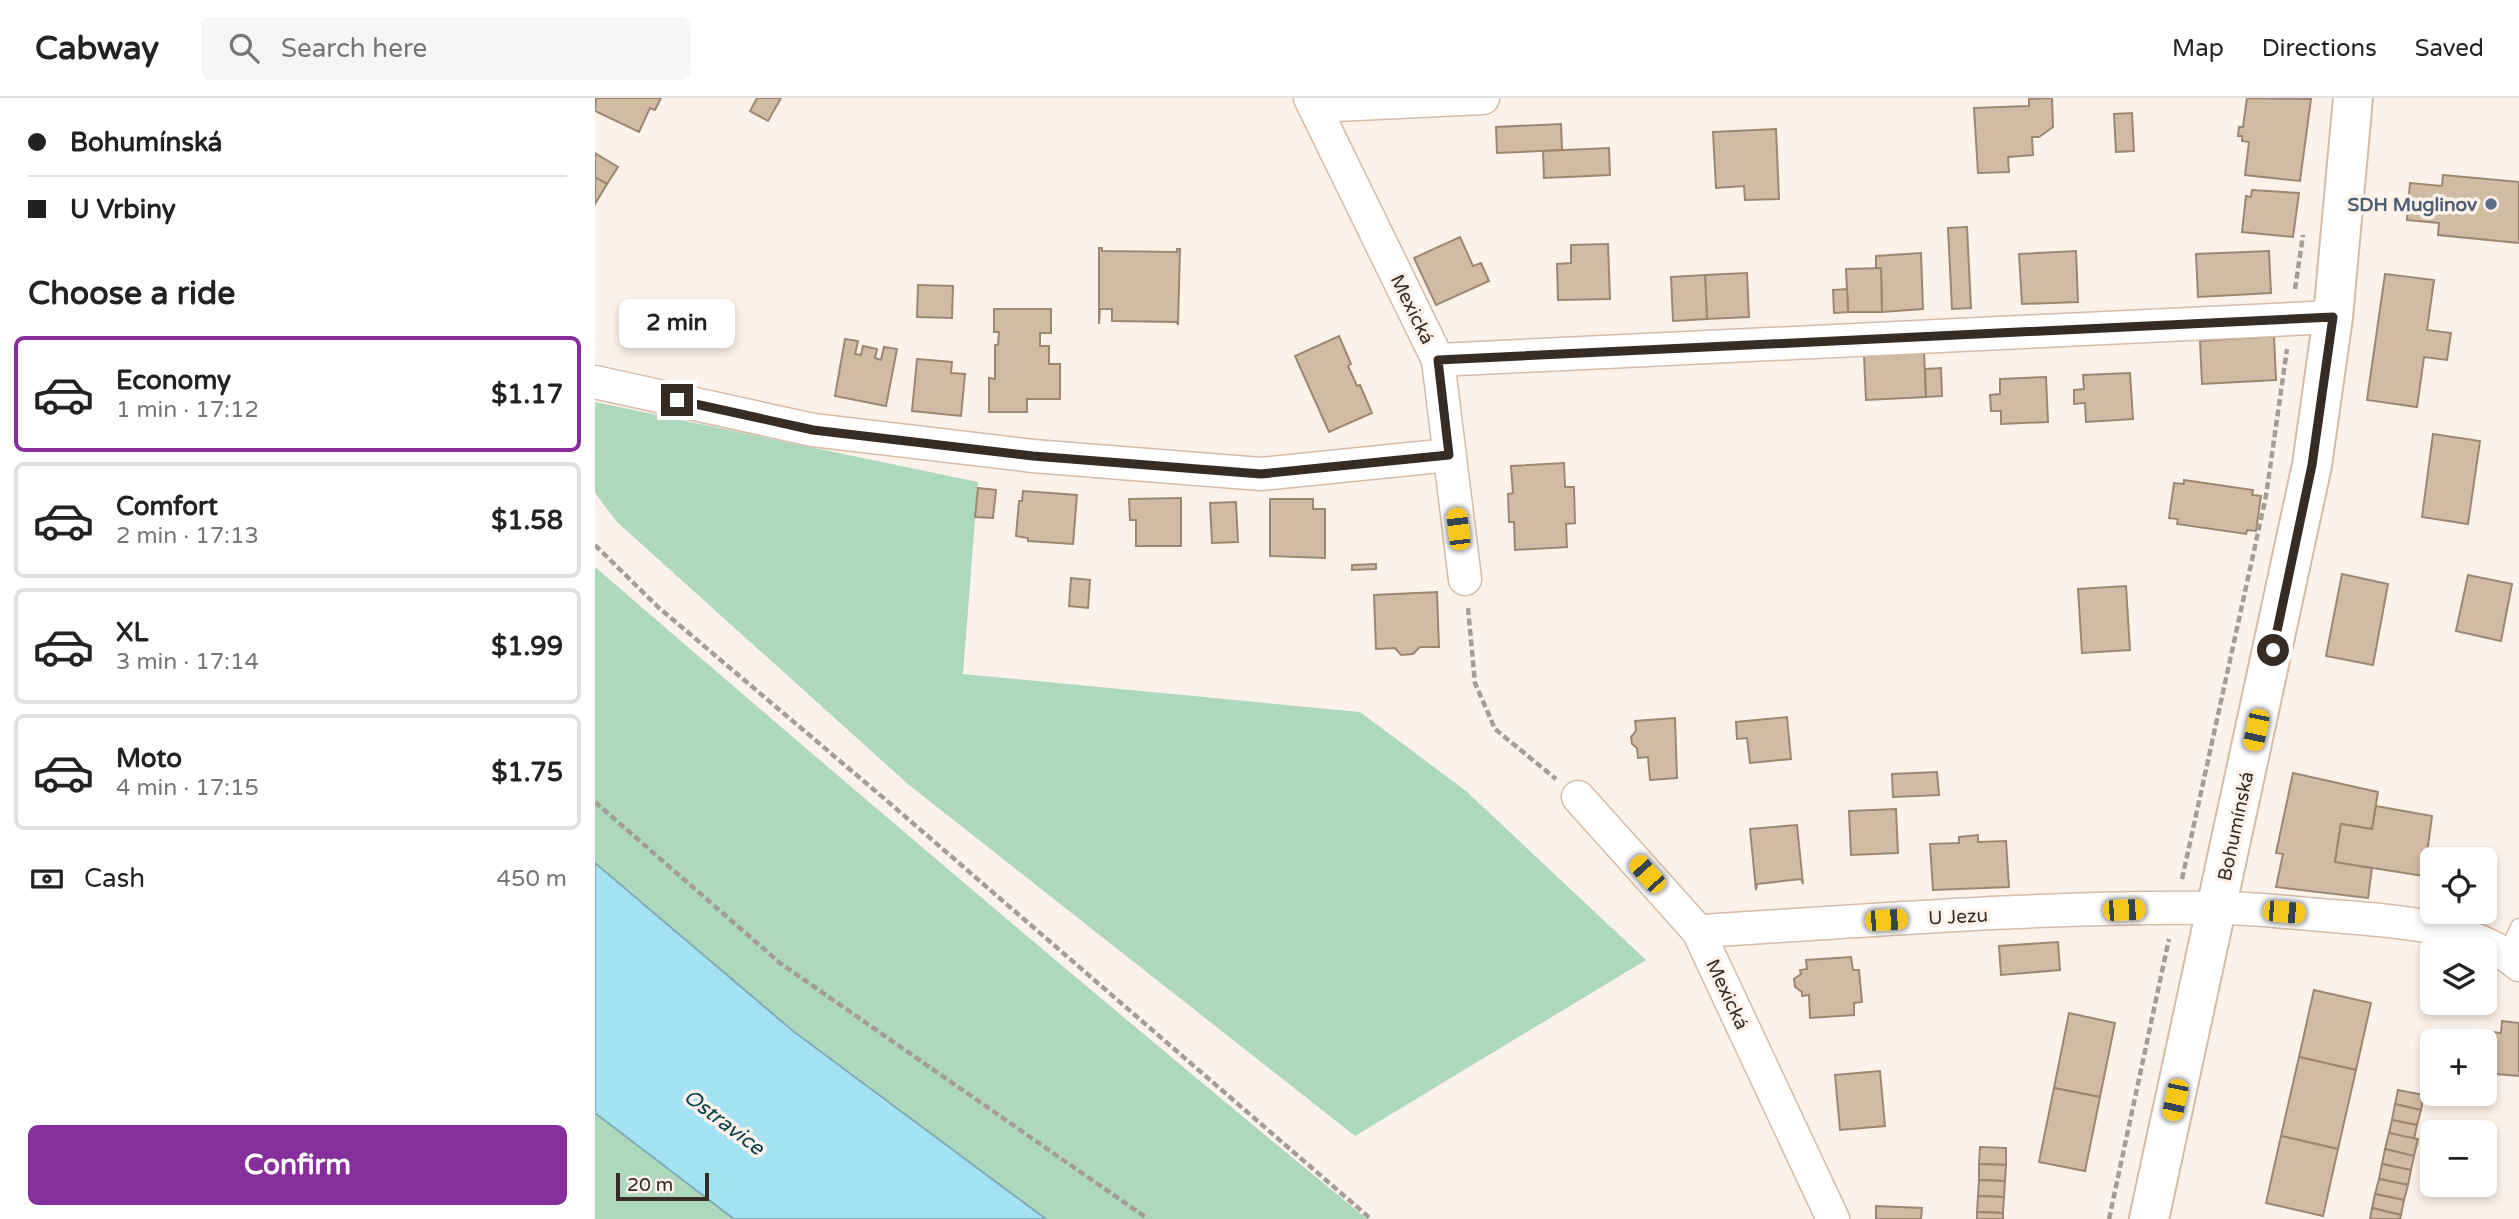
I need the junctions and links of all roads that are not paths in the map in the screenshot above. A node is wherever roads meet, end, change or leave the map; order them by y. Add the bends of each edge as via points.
1 (1483, 98) edge
2 (2353, 98) edge
3 (1312, 102) edge
4 (2333, 317) junction
5 (1438, 360) junction
6 (595, 382) edge
7 (1449, 455) junction
8 (1465, 579) road end
9 (1578, 797) road end
10 (2218, 908) junction
11 (1698, 931) junction
12 (2515, 949) edge
13 (1833, 1219) edge
14 (2149, 1219) edge

1 - 3 street
2 - 4 main road, Bohumínská
3 - 5 street, Mexická
4 - 5 street
4 - 10 main road, Bohumínská via 2312,465
5 - 7 street, Mexická
6 - 7 street via 813,430 1033,456 1261,474
7 - 8 street, Mexická
9 - 11 street, Mexická
10 - 11 street, U Jezu via 2019,913
10 - 12 street, U Jezu via 2393,922
10 - 14 main road, Bohumínská
11 - 13 street, Mexická

